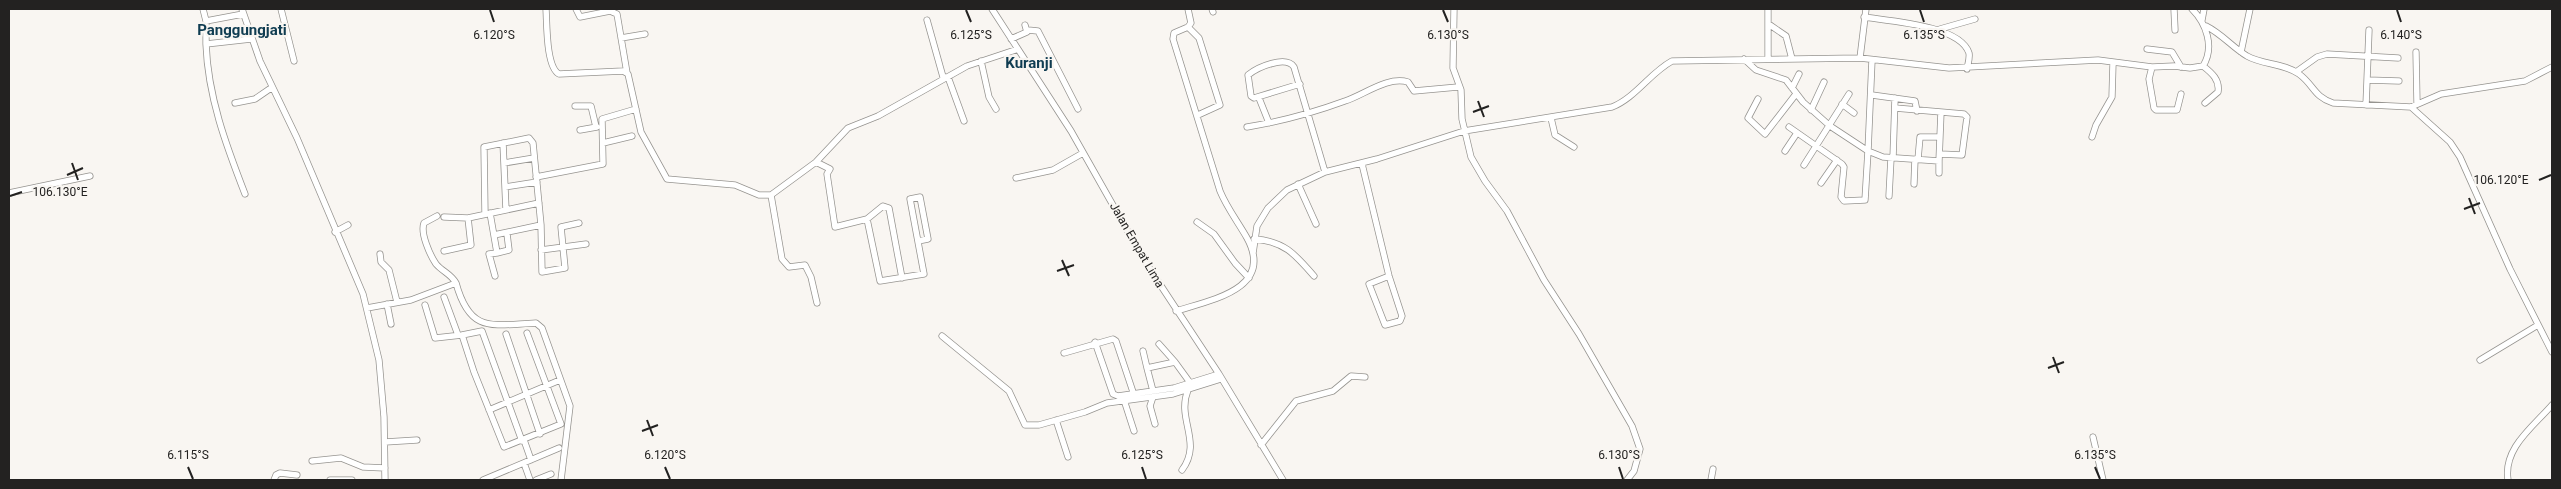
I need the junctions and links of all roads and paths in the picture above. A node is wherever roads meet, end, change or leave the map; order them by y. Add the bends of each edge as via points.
1 (203, 9) edge
2 (281, 9) edge
3 (546, 9) edge
4 (576, 9) edge
5 (992, 9) edge
6 (1188, 9) edge
7 (1454, 9) edge
8 (1768, 9) edge
9 (1866, 9) edge
10 (2174, 9) edge
11 (2192, 9) edge
12 (2204, 9) edge
13 (2250, 9) edge
14 (242, 11) edge
15 (1864, 18) junction
16 (1975, 19) dead end
17 (927, 20) dead end
18 (2202, 20) junction
19 (206, 21) junction
20 (1770, 25) junction
21 (2206, 26) junction
22 (1188, 27) junction
23 (1938, 30) junction
24 (2174, 30) dead end
25 (2369, 30) dead end
26 (646, 34) dead end
27 (621, 38) junction
28 (251, 39) junction
29 (1011, 40) junction
30 (206, 44) junction
31 (1018, 49) junction
32 (2147, 49) dead end
33 (2241, 52) junction
34 (2416, 52) dead end
35 (2366, 57) junction
36 (1860, 58) junction
37 (2398, 58) dead end
38 (1744, 59) junction
39 (1768, 59) junction
40 (1792, 59) junction
41 (1872, 60) junction
42 (294, 61) dead end
43 (981, 61) junction
44 (2113, 63) junction
45 (2203, 66) junction
46 (2552, 66) edge
47 (2152, 67) junction
48 (2181, 67) junction
49 (1967, 69) junction
50 (2296, 72) junction
51 (627, 73) junction
52 (1799, 74) dead end
53 (948, 77) junction
54 (2367, 80) junction
55 (2398, 81) dead end
56 (1824, 82) dead end
57 (1300, 84) junction
58 (271, 88) junction
59 (1458, 88) junction
60 (1792, 88) junction
61 (1796, 94) junction
62 (1849, 94) dead end
63 (1872, 94) junction
64 (2181, 94) dead end
65 (1260, 98) junction
66 (1895, 98) junction
67 (1758, 99) dead end
68 (234, 103) dead end
69 (2205, 103) dead end
70 (1842, 104) junction
71 (2366, 105) junction
72 (2414, 105) junction
73 (575, 106) dead end
74 (1895, 108) junction
75 (636, 109) junction
76 (996, 109) dead end
77 (1078, 109) dead end
78 (1811, 110) junction
79 (1916, 110) junction
80 (1308, 111) junction
81 (1941, 112) junction
82 (1854, 113) dead end
83 (1198, 115) junction
84 (1551, 118) junction
85 (964, 121) dead end
86 (1269, 123) junction
87 (1830, 126) junction
88 (599, 127) junction
89 (1247, 127) dead end
90 (1789, 127) dead end
91 (580, 130) dead end
92 (1464, 130) junction
93 (1797, 133) junction
94 (632, 136) dead end
95 (1940, 137) junction
96 (2092, 137) dead end
97 (503, 143) junction
98 (603, 143) junction
99 (1816, 146) junction
100 (1574, 147) dead end
101 (1785, 151) dead end
102 (1868, 151) junction
103 (1083, 153) junction
104 (1940, 157) junction
105 (534, 158) junction
106 (1892, 158) junction
107 (1917, 159) junction
108 (1836, 160) junction
109 (816, 162) junction
110 (504, 163) junction
111 (1362, 164) junction
112 (1804, 165) dead end
113 (1325, 172) junction
114 (1939, 173) dead end
115 (90, 176) dead end
116 (1016, 178) dead end
117 (537, 179) junction
118 (1821, 183) dead end
119 (1298, 184) junction
120 (1914, 184) dead end
121 (504, 187) junction
122 (9, 193) edge
123 (245, 194) dead end
124 (771, 195) junction
125 (1889, 196) dead end
126 (539, 203) junction
127 (506, 210) junction
128 (488, 214) junction
129 (468, 218) junction
130 (867, 219) junction
131 (1197, 222) dead end
132 (579, 223) dead end
133 (1316, 224) dead end
134 (348, 225) dead end
135 (540, 225) junction
136 (335, 232) junction
137 (507, 234) junction
138 (494, 236) junction
139 (1254, 239) junction
140 (918, 241) junction
141 (586, 244) dead end
142 (563, 248) junction
143 (541, 250) junction
144 (444, 251) dead end
145 (497, 253) junction
146 (1253, 253) junction
147 (380, 254) dead end
148 (495, 276) dead end
149 (1314, 276) dead end
150 (1389, 276) junction
151 (902, 278) junction
152 (1249, 278) junction
153 (456, 284) junction
154 (444, 297) dead end
155 (397, 302) junction
156 (818, 303) dead end
157 (387, 304) junction
158 (425, 305) dead end
159 (368, 308) junction
160 (1176, 311) junction
161 (391, 324) dead end
162 (2538, 325) junction
163 (527, 333) dead end
164 (506, 334) dead end
165 (460, 335) junction
166 (942, 336) dead end
167 (1095, 342) junction
168 (1159, 344) dead end
169 (1143, 351) dead end
170 (1064, 352) dead end
171 (2552, 352) edge
172 (2480, 360) dead end
173 (1175, 362) junction
174 (1147, 368) junction
175 (1220, 376) junction
176 (1365, 377) dead end
177 (560, 380) junction
178 (548, 385) junction
179 (1189, 387) junction
180 (1133, 392) junction
181 (526, 394) junction
182 (1153, 394) junction
183 (1124, 400) junction
184 (507, 402) junction
185 (2552, 405) edge
186 (489, 410) junction
187 (1056, 420) junction
188 (1155, 424) dead end
189 (1134, 431) dead end
190 (540, 434) junction
191 (2093, 438) dead end
192 (417, 440) dead end
193 (523, 440) junction
194 (385, 442) junction
195 (1261, 445) junction
196 (559, 448) dead end
197 (1068, 457) dead end
198 (531, 460) junction
199 (312, 461) dead end
200 (524, 463) junction
201 (385, 468) junction
202 (1713, 469) dead end
203 (1182, 470) dead end
204 (551, 474) dead end
205 (298, 475) dead end
206 (274, 480) edge
207 (330, 480) edge
208 (352, 480) edge
209 (386, 480) edge
210 (483, 480) edge
211 (530, 480) edge
212 (536, 480) edge
213 (561, 480) edge
214 (1284, 480) edge
215 (1627, 480) edge
216 (1711, 480) edge
217 (2103, 480) edge
218 (2508, 480) edge

1 - 19 street
2 - 42 street
3 - 51 street via 551,60 556,72
4 - 27 street via 580,17 615,12
5 - 29 street, Jalan Empat Lima
6 - 22 street via 1191,23
7 - 59 street via 1453,68
8 - 20 street
9 - 15 street
10 - 24 street
11 - 18 street
12 - 18 street
13 - 33 street
14 - 19 street
14 - 28 street
15 - 23 street
15 - 36 street
16 - 23 street
17 - 53 street via 943,77
18 - 21 street
19 - 30 street
20 - 39 street
20 - 40 street via 1786,36
21 - 33 street
21 - 45 street via 2208,51
22 - 83 street via 1174,34 1173,39
22 - 83 street via 1199,38 1220,106
23 - 49 street via 1952,35 1968,51
25 - 35 street
26 - 27 street
27 - 51 street
28 - 30 street
28 - 58 street
29 - 31 street, Jalan Empat Lima
29 - 77 street via 1027,28 1038,31
30 - 123 street via 207,67 222,134
31 - 43 street
31 - 103 street, Jalan Empat Lima
32 - 48 street via 2172,52
33 - 50 street
34 - 72 street
35 - 37 street
35 - 50 street via 2322,55
35 - 54 street
36 - 40 street
36 - 41 street
38 - 39 street
38 - 60 street via 1756,70 1786,80
38 - 84 street via 1672,60 1616,106
39 - 40 street
41 - 49 street
41 - 63 street
43 - 53 street
43 - 76 street via 989,97
44 - 47 street
44 - 49 street via 2098,60
44 - 96 street via 2112,97
45 - 48 street
45 - 69 street via 2213,74 2219,86 2218,92
46 - 72 street via 2525,81 2442,94
47 - 48 street
47 - 64 street via 2149,79 2156,110 2178,110
50 - 71 street via 2310,83 2321,99
51 - 75 street
52 - 60 street
53 - 85 street
53 - 109 street via 878,116 848,128
54 - 55 street
54 - 71 street
56 - 78 street
57 - 65 street
57 - 65 street via 1289,61 1271,65 1248,75 1251,96
57 - 80 street
58 - 68 street via 255,99
58 - 136 street via 296,138
59 - 80 street via 1414,91 1408,82 1399,81 1344,102
59 - 92 street
60 - 61 street
61 - 67 street via 1765,134 1748,118
61 - 78 street
62 - 70 street
63 - 66 street
63 - 102 street
65 - 86 street
66 - 74 street
66 - 79 street via 1916,101
70 - 82 street
70 - 87 street
71 - 72 street
72 - 162 street via 2460,157
73 - 88 street via 591,106
74 - 79 street
74 - 106 street
75 - 88 street via 604,117
75 - 124 street via 644,140 667,179 735,185 759,196
78 - 87 street
79 - 81 street
80 - 86 street
80 - 113 street
81 - 95 street
81 - 104 street via 1967,117 1962,155
83 - 146 street via 1222,197
84 - 92 street
84 - 100 street via 1555,136
86 - 89 street
87 - 99 street
87 - 102 street
88 - 91 street
88 - 98 street
90 - 93 street
92 - 111 street
92 - 215 street via 1476,167 1507,211 1544,280 1632,426 1640,449 1634,471
93 - 99 street
93 - 101 street
94 - 98 street
95 - 104 street
95 - 107 street via 1920,137
97 - 105 street via 530,138
97 - 110 street
97 - 128 street via 483,148
98 - 117 street via 603,164
99 - 108 street
99 - 112 street
102 - 106 street
102 - 108 street via 1864,201 1842,199 1844,167
103 - 116 street via 1053,170
103 - 160 street, Jalan Empat Lima
104 - 107 street
104 - 114 street
105 - 110 street
105 - 117 street
106 - 107 street
106 - 125 street
107 - 120 street
108 - 118 street
109 - 124 street
109 - 130 street via 830,169 827,174 835,227
110 - 121 street
111 - 113 street
111 - 150 street
113 - 119 street
115 - 122 street
117 - 121 street
117 - 126 street
119 - 133 street
119 - 139 street via 1268,208 1257,226
121 - 127 street
124 - 156 street via 782,259 788,267 805,265
126 - 127 street
126 - 135 street
127 - 128 street
128 - 129 street
128 - 138 street
129 - 144 street via 471,245
129 - 153 street via 441,216 424,223 424,232 436,263 452,276
130 - 151 street via 880,281
130 - 151 street via 882,206 889,208
131 - 152 street via 1214,234
132 - 142 street via 561,227
134 - 136 street
135 - 137 street
135 - 143 street
136 - 159 street
137 - 138 street
137 - 145 street via 509,250
138 - 145 street
139 - 146 street
139 - 149 street via 1270,240 1289,249
140 - 140 street via 910,199 920,197 928,239
140 - 151 street via 924,274
141 - 142 street
142 - 143 street
142 - 143 street via 565,268 542,272
145 - 148 street via 489,254
146 - 152 street via 1254,268
147 - 155 street via 381,262 389,270
150 - 150 street via 1369,284 1385,326 1402,319
152 - 160 street via 1228,294
153 - 155 street
153 - 177 street via 465,308 479,322 540,325
154 - 165 street
155 - 157 street
157 - 159 street
157 - 161 street
158 - 165 street via 436,338
159 - 194 street via 378,351
160 - 175 street, Jalan Empat Lima
162 - 171 street
162 - 172 street
163 - 178 street
164 - 181 street
165 - 184 street via 482,332
165 - 186 street
166 - 187 street via 1009,392 1025,425
167 - 170 street
167 - 180 street via 1113,394
167 - 180 street via 1110,338 1116,341
168 - 173 street
169 - 174 street
173 - 174 street
173 - 179 street
174 - 182 street
175 - 179 street
175 - 195 street, Jalan Empat Lima
176 - 195 street via 1351,376 1333,391 1296,401
177 - 178 street
177 - 213 street via 571,411
178 - 181 street
178 - 190 street via 561,424
179 - 182 street
179 - 203 street via 1184,409 1191,456
180 - 182 street
181 - 184 street
181 - 190 street
182 - 183 street
182 - 188 street via 1150,406
183 - 187 street
183 - 189 street
184 - 186 street
184 - 193 street
185 - 218 street via 2515,446 2508,463
186 - 193 street via 503,447
187 - 197 street
190 - 193 street
191 - 217 street
192 - 194 street
193 - 198 street
194 - 201 street
195 - 214 street, Jalan Empat Lima
196 - 198 street
198 - 200 street
199 - 201 street via 341,458 363,467
200 - 210 street
200 - 211 street
201 - 209 street
202 - 216 street
204 - 212 street
205 - 206 street via 280,473
207 - 208 street

